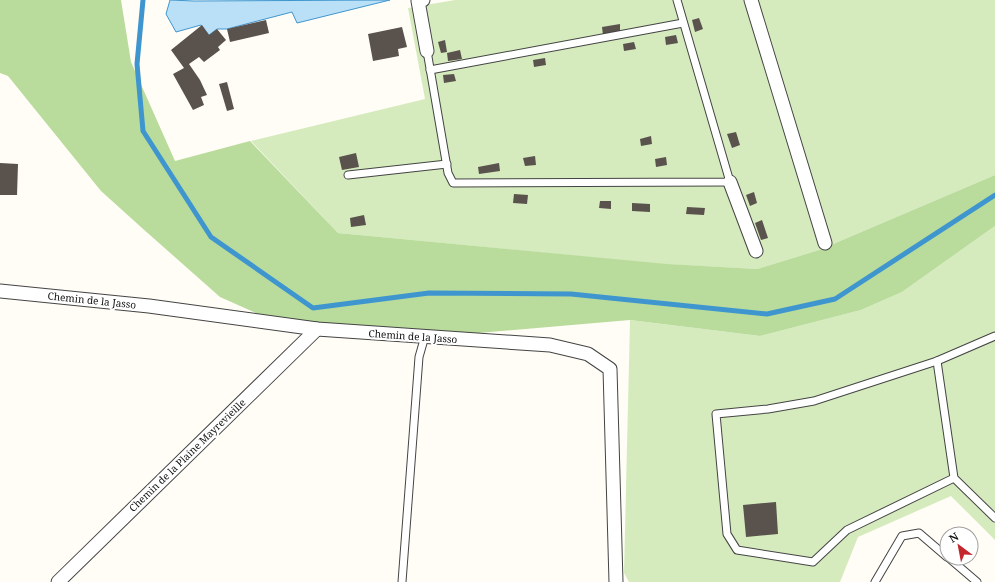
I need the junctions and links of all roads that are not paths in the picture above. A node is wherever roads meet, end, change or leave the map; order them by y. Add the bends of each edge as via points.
1 (421, 0) edge
2 (677, 0) edge
3 (751, 0) edge
4 (683, 23) junction
5 (427, 51) joint
6 (430, 70) junction
7 (447, 164) junction
8 (348, 174) dead end
9 (730, 182) junction
10 (825, 243) dead end
11 (756, 251) dead end
12 (0, 291) edge
13 (317, 329) junction
14 (425, 336) junction
15 (995, 336) edge
16 (937, 361) junction
17 (954, 478) junction
18 (995, 518) edge
19 (939, 550) edge
20 (958, 566) edge
21 (58, 582) edge
22 (402, 582) edge
23 (616, 582) edge
24 (875, 582) edge
25 (977, 582) edge

1 - 5 street
2 - 4 lane
3 - 10 street
4 - 6 lane
4 - 9 lane
5 - 6 lane
6 - 7 lane
7 - 8 lane
7 - 9 lane via 453,183
9 - 11 street
12 - 13 street, Chemin de la Jasso via 150,306
13 - 14 street, Chemin de la Jasso
13 - 21 street, Chemin de la Plaine Mayrevieille
14 - 22 lane via 419,357
14 - 23 street, Chemin de la Jasso via 550,345 588,354 610,369
15 - 16 lane
16 - 17 lane
16 - 17 lane via 814,401 716,414 726,534 737,550 813,562 847,530
17 - 18 lane
19 - 24 lane via 919,533 902,536
20 - 25 lane

